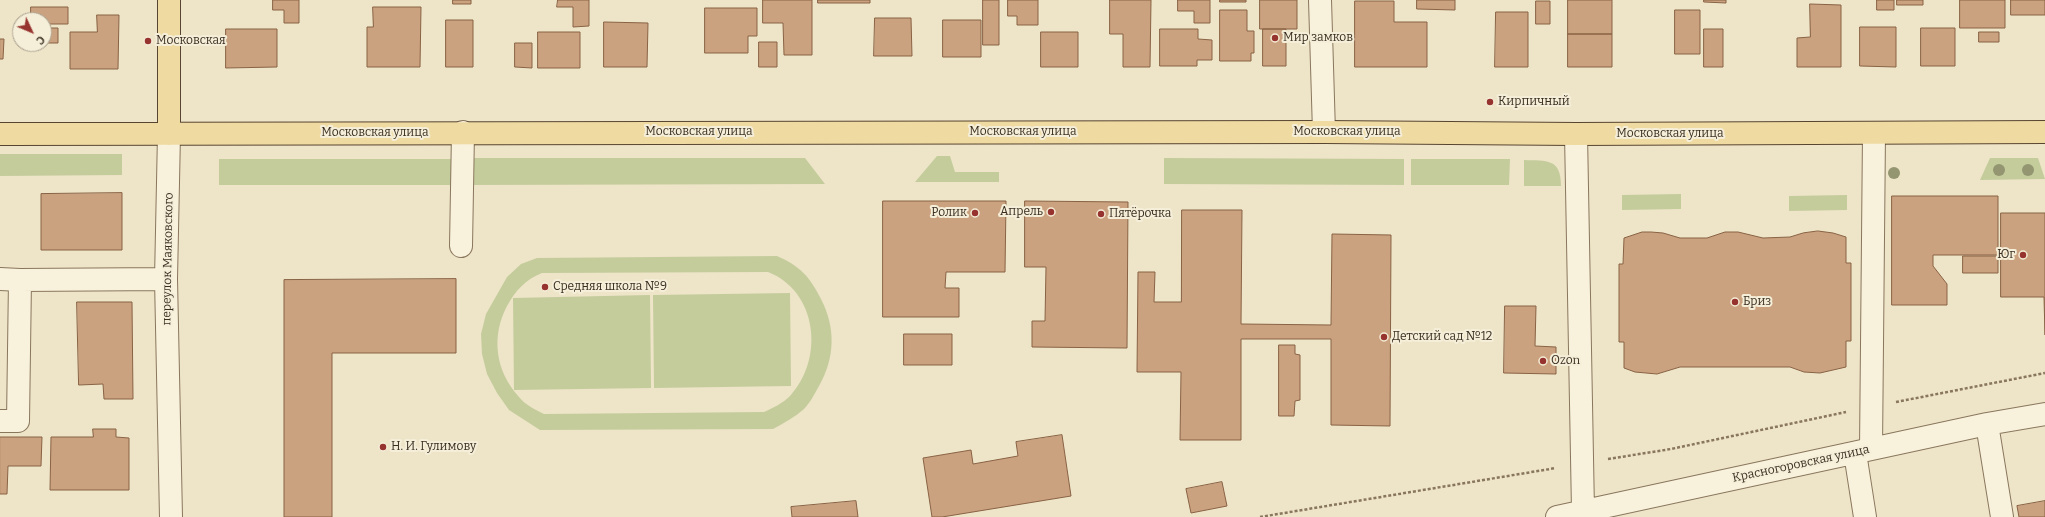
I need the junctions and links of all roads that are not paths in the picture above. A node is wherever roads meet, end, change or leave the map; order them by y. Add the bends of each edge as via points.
1 (169, 0) edge
2 (1320, 0) edge
3 (462, 132) junction
4 (1324, 132) junction
5 (2045, 132) edge
6 (1874, 133) junction
7 (0, 134) edge
8 (169, 134) junction
9 (1576, 134) junction
10 (461, 246) dead end
11 (10, 279) edge
12 (166, 279) junction
13 (2045, 414) edge
14 (0, 421) edge
15 (1987, 424) junction
16 (1863, 451) junction
17 (1583, 512) junction
18 (171, 517) edge
19 (1557, 517) edge
20 (1865, 517) edge
21 (2002, 517) edge

1 - 8 main road, переулок Маяковского
2 - 4 street
3 - 4 main road, Московская улица
3 - 8 main road, Московская улица
3 - 10 street
4 - 9 main road, Московская улица
5 - 6 main road, Московская улица
6 - 9 main road, Московская улица
6 - 16 street via 1872,407
7 - 8 main road, Московская улица
8 - 12 street, переулок Маяковского
9 - 17 street
11 - 12 street
11 - 14 street via 18,421
12 - 18 street, переулок Маяковского
13 - 15 street, Красногоровская улица
15 - 16 street, Красногоровская улица
15 - 21 street
16 - 17 street, Красногоровская улица
16 - 20 street
17 - 19 street, Красногоровская улица

